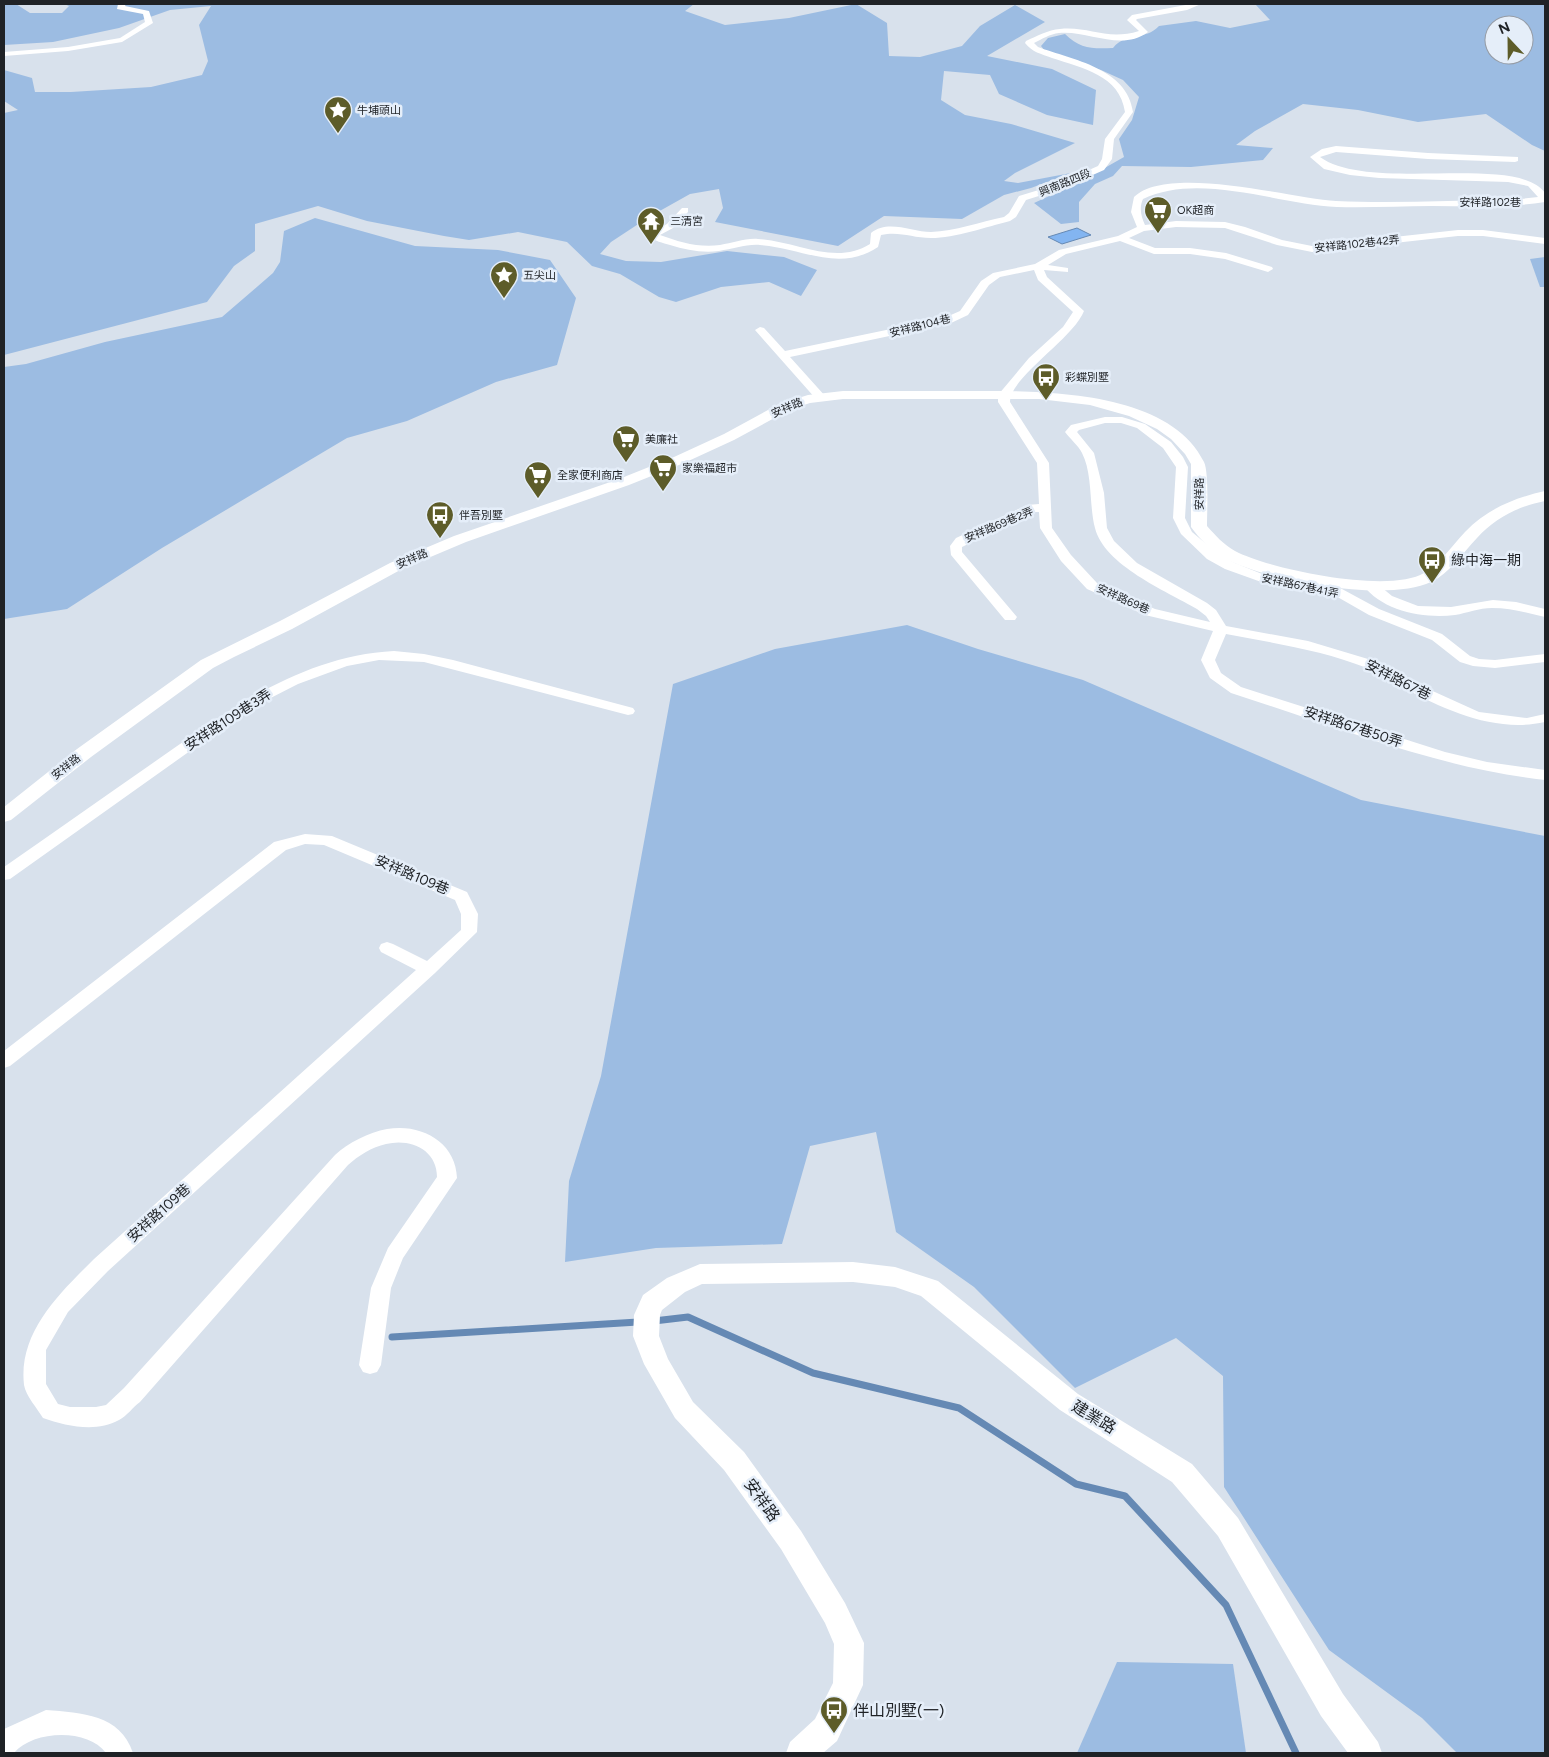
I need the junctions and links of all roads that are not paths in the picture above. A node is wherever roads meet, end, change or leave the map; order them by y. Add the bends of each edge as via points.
1 (122, 4) edge
2 (1197, 4) edge
3 (4, 54) edge
4 (1515, 159) dead end
5 (685, 210) dead end
6 (1142, 228) junction
7 (1121, 238) junction
8 (1545, 241) edge
9 (1038, 266) junction
10 (1268, 269) dead end
11 (1064, 270) dead end
12 (760, 330) dead end
13 (784, 356) junction
14 (1004, 395) junction
15 (820, 397) junction
16 (1545, 496) edge
17 (1044, 508) junction
18 (1370, 585) junction
19 (1545, 602) edge
20 (1532, 608) junction
21 (1545, 613) edge
22 (1010, 617) dead end
23 (1221, 629) junction
24 (1545, 658) edge
25 (628, 711) dead end
26 (1545, 718) edge
27 (1545, 775) edge
28 (4, 816) edge
29 (4, 875) edge
30 (387, 948) dead end
31 (429, 969) junction
32 (4, 1061) edge
33 (700, 1274) joint
34 (370, 1365) dead end
35 (4, 1746) edge
36 (121, 1753) edge
37 (800, 1753) edge
38 (1367, 1753) edge

1 - 3 street via 120,7 146,13 149,23 122,40 68,49
2 - 5 street, 興南路四段 via 1134,17 1131,20 1144,32 1130,36 1115,38 1059,31 1029,43 1035,49 1118,84 1127,100 1129,112 1110,137 1107,159 1101,168 1022,198 1013,215 1007,219 947,233 894,229 876,233 876,246 845,257 763,242 745,241 701,249 654,236 670,226
4 - 6 street, 安祥路102巷 via 1336,149 1314,157 1330,169 1350,173 1491,178 1530,183 1544,199 1512,203 1310,203 1196,186 1156,189 1139,197 1134,207
6 - 7 street
6 - 8 street, 安祥路102巷42弄 via 1176,224 1225,225 1280,243 1312,249 1458,233
7 - 9 street via 1063,252
7 - 10 street via 1154,251 1226,256
9 - 11 street
9 - 13 street, 安祥路104巷 via 997,275 985,283 964,313 947,321
9 - 14 street via 1042,278 1079,311 1078,316 1036,357
12 - 13 street
13 - 15 street
14 - 15 street, 安祥路 via 860,394
14 - 17 street, 安祥路69巷 via 1004,402 1043,463
14 - 18 street, 安祥路 via 1091,401 1134,413 1162,426 1185,445 1198,464 1200,527 1217,546 1230,555 1276,571
15 - 28 street, 安祥路 via 784,407 729,437 651,471 460,539 396,566 207,664
16 - 18 street, 安祥路 via 1513,505 1489,519 1437,571 1422,580
17 - 22 street, 安祥路69巷2弄 via 1031,508 956,546 956,552
17 - 23 street, 安祥路69巷 via 1046,528 1066,558 1092,586 1150,612
18 - 20 street via 1392,602 1422,612 1451,611 1484,604
19 - 20 street
20 - 21 street
23 - 24 street, 安祥路67巷41弄 via 1202,606 1132,566 1108,544 1101,528 1098,493 1088,453 1072,432 1076,427 1105,420 1122,420 1141,426 1167,445 1182,467 1179,518 1187,534 1212,556 1230,566 1264,579 1353,598 1374,612 1437,637 1465,659 1478,663
23 - 26 street, 安祥路67巷 via 1308,645 1373,665 1476,716 1527,722
23 - 27 street, 安祥路67巷50弄 via 1208,660 1216,675 1236,690 1441,756 1487,767
25 - 29 street, 安祥路109巷3弄 via 429,658 380,656 354,661 280,687 244,706
30 - 31 street
31 - 32 street, 安祥路109巷 via 469,932 472,922 461,896 341,845 306,839 280,846
31 - 34 street, 安祥路109巷 via 101,1265 60,1306 36,1349 35,1386 52,1411 70,1417 96,1417 112,1412 132,1395 353,1150 386,1136 420,1139 434,1145 448,1168 447,1178 395,1254 381,1288
33 - 37 street, 安祥路 via 676,1285 652,1303 647,1315 646,1336 657,1364 684,1410 734,1461 791,1540 835,1613 849,1643 848,1685 826,1730
33 - 38 street, 建業路 via 853,1272 895,1276 929,1288 1069,1402 1182,1473 1228,1527 1332,1705
35 - 36 street via 9,1740 46,1722 83,1725 109,1736

